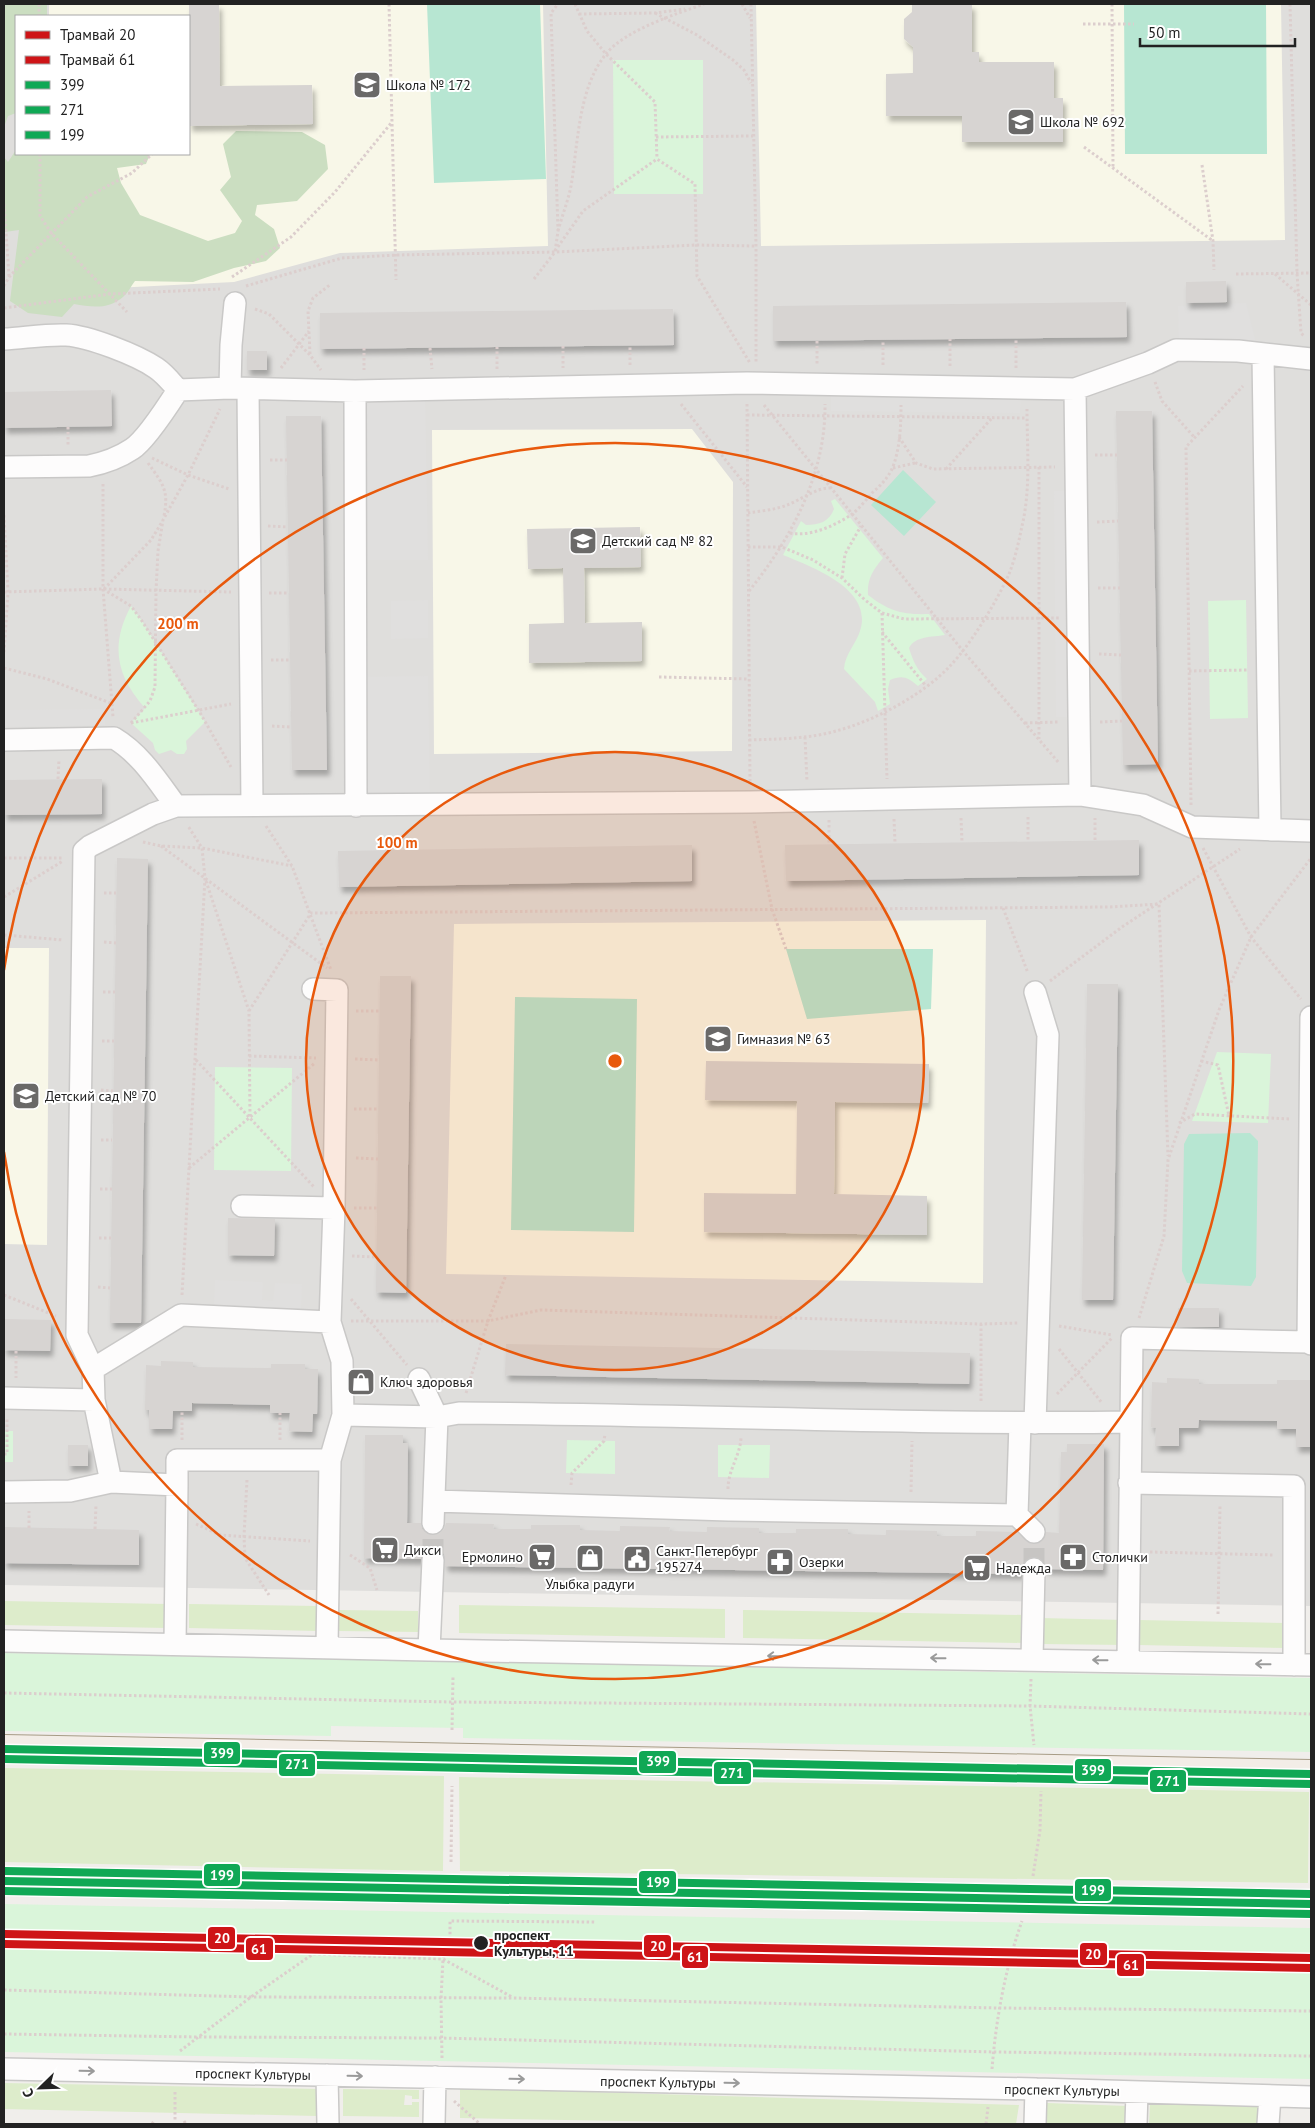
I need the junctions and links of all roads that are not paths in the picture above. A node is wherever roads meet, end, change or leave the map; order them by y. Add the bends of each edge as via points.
1 (235, 293) road end
2 (4, 340) edge
3 (1309, 349) edge
4 (1263, 360) junction
5 (239, 388) junction
6 (1075, 388) junction
7 (178, 390) junction
8 (345, 390) junction
9 (4, 467) edge
10 (4, 740) edge
11 (1080, 791) junction
12 (252, 805) junction
13 (176, 806) junction
14 (356, 806) junction
15 (1270, 830) junction
16 (1311, 831) edge
17 (313, 989) dead end
18 (1035, 992) road end
19 (1308, 1011) edge
20 (1310, 1120) edge
21 (242, 1206) dead end
22 (334, 1208) junction
23 (330, 1322) junction
24 (1310, 1343) edge
25 (93, 1369) junction
26 (419, 1379) road end
27 (9, 1398) edge
28 (94, 1400) junction
29 (343, 1415) junction
30 (437, 1417) junction
31 (1124, 1422) junction
32 (1027, 1423) junction
33 (330, 1460) junction
34 (111, 1482) junction
35 (1129, 1483) junction
36 (177, 1485) junction
37 (1303, 1487) edge
38 (4, 1492) edge
39 (434, 1501) junction
40 (1017, 1515) junction
41 (1303, 1521) edge
42 (433, 1523) tunnel mouth
43 (1034, 1532) dead end
44 (432, 1560) tunnel mouth
45 (1034, 1569) tunnel mouth
46 (4, 1641) edge
47 (176, 1644) junction
48 (327, 1647) junction
49 (430, 1650) junction
50 (1032, 1660) junction
51 (1128, 1661) junction
52 (1303, 1665) edge
53 (4, 1749) edge
54 (1311, 1774) edge
55 (4, 1881) edge
56 (1311, 1904) edge
57 (4, 2069) edge
58 (439, 2069) junction
59 (327, 2075) junction
60 (1036, 2089) junction
61 (1137, 2092) junction
62 (1270, 2096) junction
63 (1311, 2097) edge
64 (328, 2124) edge
65 (434, 2124) edge
66 (1035, 2124) edge
67 (1136, 2124) edge
68 (1268, 2124) edge

1 - 5 street via 231,345
2 - 7 street via 66,335 89,339 155,367
3 - 4 street
4 - 6 street via 1238,351 1176,350
4 - 15 street
5 - 7 street
5 - 8 street
5 - 12 street via 249,496
6 - 8 street via 825,384 753,379 665,384
6 - 11 street
7 - 9 street via 137,451 89,466
8 - 14 street
10 - 13 street via 114,733 138,757
11 - 14 street via 807,801
11 - 15 street via 1143,805 1192,827
12 - 13 street
12 - 14 street
13 - 25 street via 110,835 84,851 78,1335
15 - 16 street
17 - 22 street via 337,990
18 - 32 street via 1048,1035 1038,1323
19 - 20 street
20 - 24 street
21 - 22 street
22 - 23 street
23 - 25 street via 180,1315
23 - 29 street via 342,1361
24 - 31 street via 1133,1328
25 - 28 street
26 - 30 street
27 - 28 street
28 - 34 street
29 - 30 street
29 - 33 street
30 - 32 street via 459,1413 607,1414
30 - 39 street
31 - 32 street
31 - 35 street
32 - 40 street
33 - 36 street via 177,1460
33 - 48 street
34 - 36 street
34 - 38 street via 70,1491
35 - 37 street
35 - 51 street
36 - 47 street
37 - 41 street
39 - 40 street
39 - 42 street
40 - 43 street
41 - 52 street via 1294,1555
44 - 49 street
45 - 50 street
46 - 47 street
47 - 48 street
48 - 49 street
50 -> 49 street
51 -> 50 street
52 -> 51 street
53 - 54 main road
55 - 56 main road
57 -> 59 street, проспект Культуры
59 -> 58 street, проспект Культуры
58 -> 60 street, проспект Культуры
58 - 65 street
59 - 64 street
60 - 61 street, проспект Культуры
60 - 66 street
61 - 62 street, проспект Культуры
61 - 67 street
62 - 63 street, проспект Культуры
62 - 68 street

